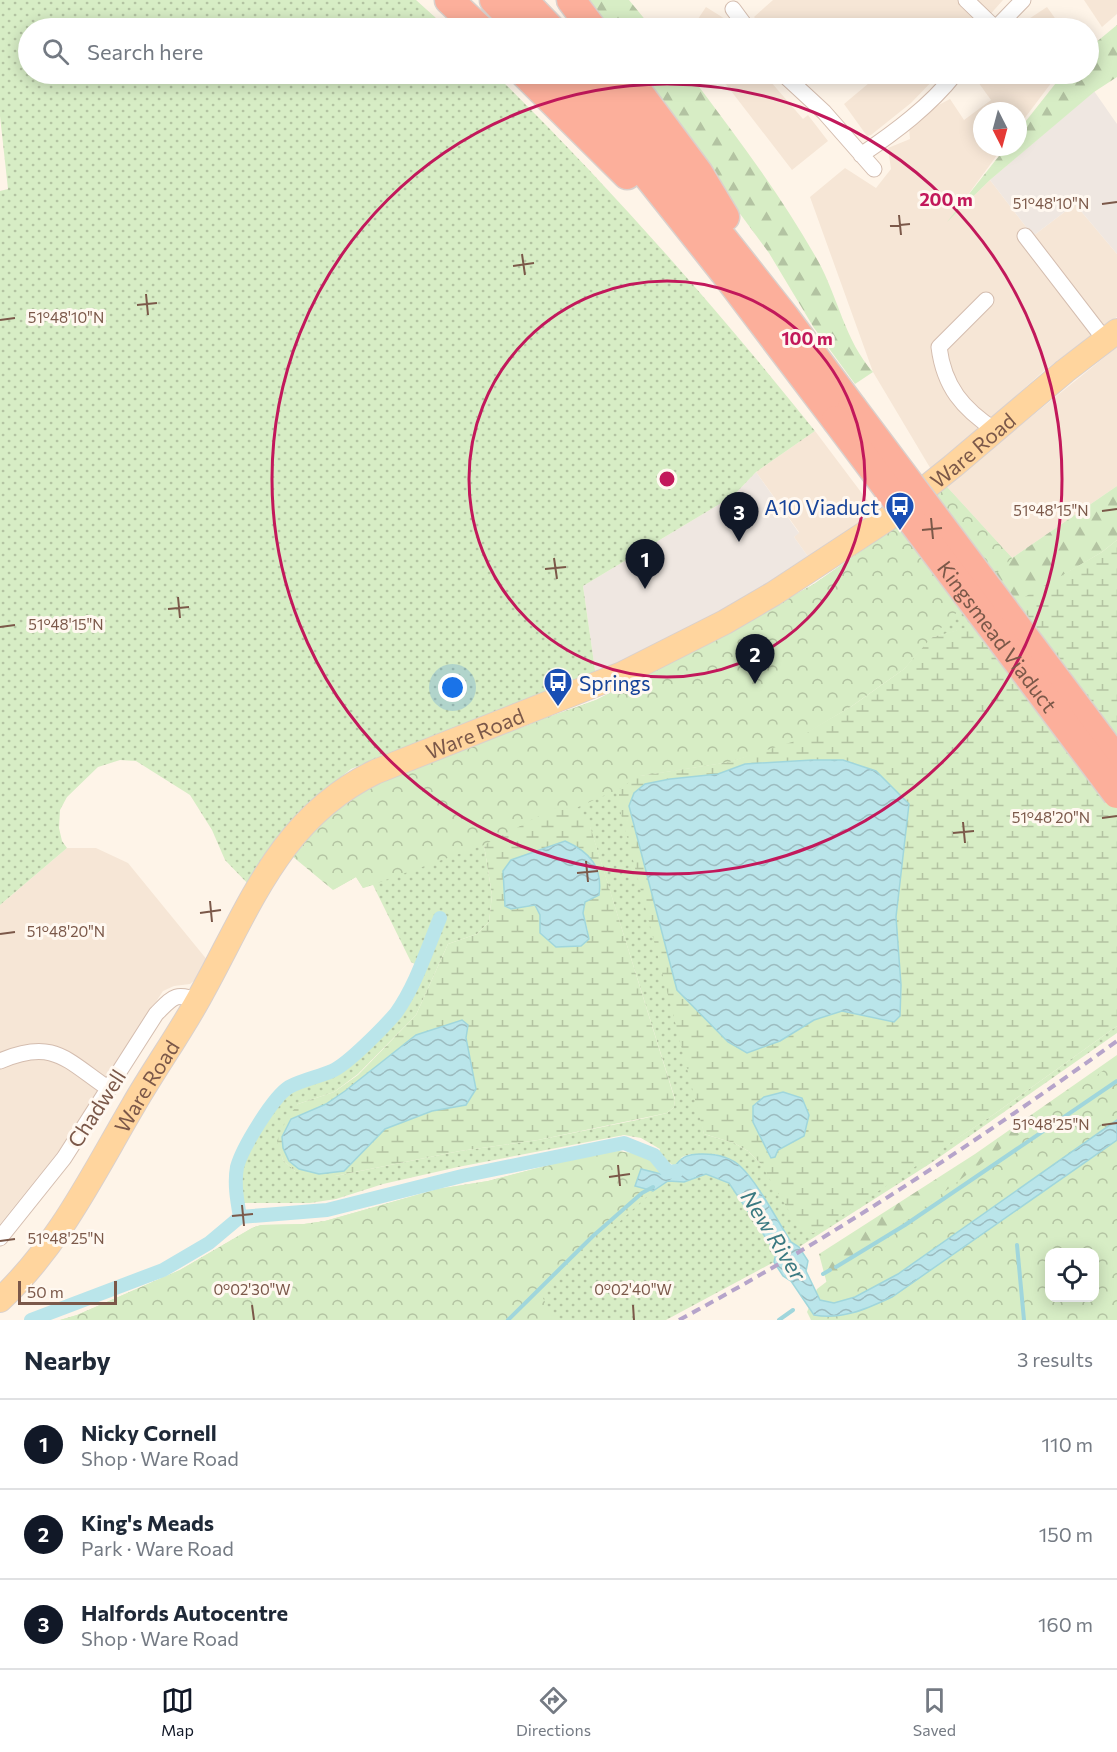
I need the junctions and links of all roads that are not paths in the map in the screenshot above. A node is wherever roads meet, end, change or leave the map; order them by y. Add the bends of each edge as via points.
1 (449, 0) edge
2 (494, 0) edge
3 (523, 0) edge
4 (571, 0) edge
5 (966, 0) edge
6 (1023, 0) edge
7 (733, 9) dead end
8 (468, 18) edge
9 (511, 18) edge
10 (540, 18) edge
11 (584, 18) edge
12 (740, 18) edge
13 (985, 18) edge
14 (1006, 18) edge
15 (535, 84) edge
16 (573, 84) edge
17 (601, 84) edge
18 (633, 84) edge
19 (794, 84) edge
20 (947, 84) edge
21 (861, 155) junction
22 (874, 169) dead end
23 (1025, 236) dead end
24 (724, 272) junction
25 (986, 300) dead end
26 (785, 317) junction
27 (1111, 336) edge
28 (844, 414) junction
29 (995, 430) junction
30 (1117, 760) edge
31 (1117, 794) edge
32 (198, 1001) junction
33 (0, 1061) edge
34 (109, 1089) junction
35 (0, 1238) edge
36 (0, 1300) edge

1 - 8 highway
2 - 9 highway
3 - 10 highway
4 - 11 highway
5 - 13 street
6 - 14 street
7 - 12 street
15 - 24 highway
16 - 24 highway
17 - 26 highway
18 - 26 highway via 699,172
19 - 21 street
20 - 21 street via 899,128
21 - 22 street
23 - 27 street
24 - 28 highway
25 - 29 street via 939,347 951,388 960,402
26 - 28 highway
27 - 29 main road, Ware Road
28 - 30 highway, Kingsmead Viaduct, bridge
28 - 31 highway, Kingsmead Viaduct, bridge
29 - 32 main road, Ware Road via 887,519 814,569 725,622 583,691 357,780 331,798 278,854
32 - 34 street, Chadwell via 184,995 171,999 156,1014
32 - 36 main road, Ware Road via 69,1218 40,1258
33 - 34 street via 31,1051 54,1053
34 - 35 street, Chadwell via 64,1158

